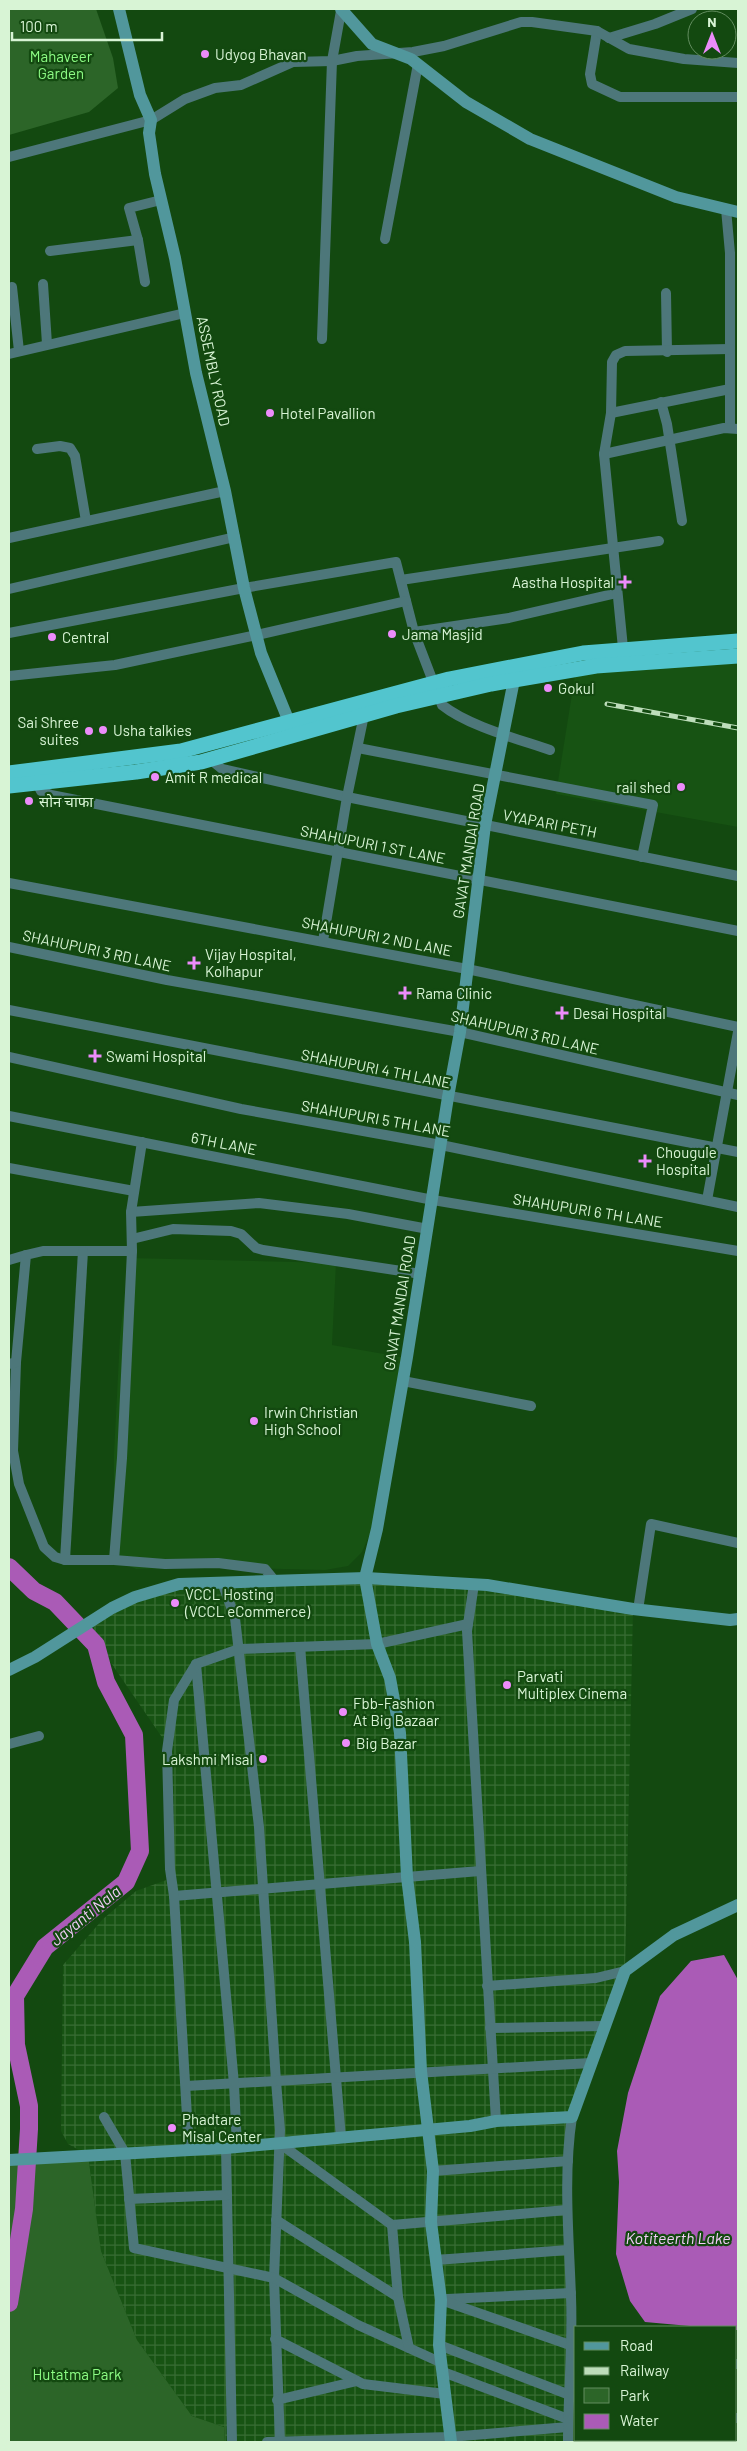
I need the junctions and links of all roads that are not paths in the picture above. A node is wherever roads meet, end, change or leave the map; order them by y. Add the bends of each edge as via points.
1 (119, 9) edge
2 (692, 9) edge
3 (341, 10) edge
4 (597, 31) junction
5 (609, 38) junction
6 (402, 53) junction
7 (332, 61) junction
8 (738, 63) edge
9 (418, 64) junction
10 (738, 98) edge
11 (151, 120) junction
12 (9, 156) edge
13 (161, 200) junction
14 (732, 210) edge
15 (385, 239) dead end
16 (138, 240) junction
17 (50, 251) dead end
18 (145, 282) dead end
19 (43, 284) dead end
20 (12, 287) dead end
21 (666, 293) dead end
22 (185, 313) junction
23 (322, 339) dead end
24 (47, 344) junction
25 (730, 349) junction
26 (14, 352) edge
27 (667, 352) junction
28 (730, 389) junction
29 (661, 402) junction
30 (611, 413) junction
31 (734, 429) edge
32 (670, 440) junction
33 (38, 449) dead end
34 (604, 454) junction
35 (225, 491) junction
36 (86, 521) junction
37 (682, 521) dead end
38 (235, 537) junction
39 (9, 538) edge
40 (659, 540) dead end
41 (613, 548) junction
42 (401, 580) junction
43 (244, 588) junction
44 (9, 589) edge
45 (617, 593) junction
46 (406, 601) junction
47 (414, 632) junction
48 (9, 633) edge
49 (258, 635) junction
50 (738, 641) edge
51 (622, 648) junction
52 (738, 656) edge
53 (9, 676) edge
54 (514, 680) junction
55 (436, 690) junction
56 (364, 715) junction
57 (293, 730) junction
58 (504, 735) junction
59 (358, 748) junction
60 (550, 750) dead end
61 (211, 760) junction
62 (9, 774) edge
63 (497, 774) junction
64 (9, 782) edge
65 (37, 783) junction
66 (9, 786) edge
67 (9, 791) edge
68 (347, 797) junction
69 (485, 825) junction
70 (338, 853) junction
71 (642, 857) junction
72 (738, 876) edge
73 (480, 880) junction
74 (9, 883) edge
75 (738, 931) edge
76 (323, 941) junction
77 (9, 947) edge
78 (467, 969) junction
79 (9, 1010) edge
80 (738, 1027) edge
81 (460, 1032) junction
82 (738, 1032) edge
83 (9, 1057) edge
84 (727, 1093) junction
85 (738, 1095) edge
86 (448, 1097) junction
87 (9, 1116) edge
88 (142, 1142) junction
89 (441, 1145) junction
90 (717, 1148) junction
91 (738, 1152) edge
92 (9, 1168) edge
93 (134, 1192) junction
94 (433, 1200) junction
95 (707, 1200) junction
96 (738, 1207) edge
97 (131, 1212) junction
98 (428, 1229) junction
99 (132, 1233) junction
100 (83, 1251) junction
101 (132, 1251) junction
102 (738, 1251) edge
103 (26, 1255) junction
104 (9, 1260) edge
105 (421, 1274) junction
106 (12, 1363) edge
107 (403, 1381) junction
108 (531, 1406) dead end
109 (738, 1543) edge
110 (65, 1560) junction
111 (114, 1560) junction
112 (365, 1578) junction
113 (274, 1580) junction
114 (222, 1582) junction
115 (474, 1584) junction
116 (638, 1610) junction
117 (736, 1621) edge
118 (468, 1624) junction
119 (377, 1644) junction
120 (300, 1647) junction
121 (239, 1649) junction
122 (196, 1664) junction
123 (9, 1670) edge
124 (39, 1736) dead end
125 (9, 1744) edge
126 (480, 1871) junction
127 (407, 1876) junction
128 (321, 1884) junction
129 (263, 1889) junction
130 (216, 1893) junction
131 (174, 1896) junction
132 (738, 1905) edge
133 (625, 1971) junction
134 (487, 1986) junction
135 (604, 2026) junction
136 (490, 2028) junction
137 (590, 2063) junction
138 (492, 2068) junction
139 (421, 2071) junction
140 (336, 2077) junction
141 (276, 2081) junction
142 (234, 2084) junction
143 (186, 2086) junction
144 (104, 2117) dead end
145 (572, 2117) junction
146 (496, 2121) junction
147 (428, 2130) junction
148 (341, 2138) junction
149 (279, 2143) junction
150 (232, 2148) junction
151 (189, 2150) junction
152 (125, 2153) junction
153 (9, 2160) edge
154 (568, 2161) junction
155 (433, 2171) junction
156 (227, 2195) junction
157 (129, 2199) junction
158 (567, 2210) junction
159 (276, 2220) junction
160 (431, 2222) junction
161 (392, 2226) junction
162 (568, 2250) junction
163 (436, 2260) junction
164 (228, 2268) junction
165 (274, 2278) junction
166 (571, 2293) junction
167 (398, 2297) junction
168 (441, 2300) junction
169 (275, 2339) junction
170 (572, 2340) edge
171 (440, 2345) junction
172 (409, 2348) junction
173 (442, 2368) junction
174 (357, 2381) junction
175 (445, 2394) junction
176 (572, 2396) edge
177 (277, 2400) junction
178 (568, 2423) junction
179 (451, 2440) edge
180 (232, 2442) edge
181 (267, 2442) edge
182 (280, 2442) edge
183 (568, 2442) edge

1 - 11 street, ASSEMBLY ROAD via 140,95
2 - 5 street
3 - 6 street via 372,44
3 - 7 street
4 - 5 street
4 - 6 street via 520,22 444,46
4 - 10 street via 590,74 592,84 620,97
5 - 8 street via 629,49 684,59
6 - 7 street
6 - 9 street
7 - 11 street via 294,62 241,86 215,88 185,99
7 - 23 street
9 - 14 street via 466,102 530,139 676,197
9 - 15 street
11 - 12 street
11 - 13 street, ASSEMBLY ROAD via 149,133
13 - 16 street via 129,208
13 - 22 street, ASSEMBLY ROAD
14 - 25 street
16 - 17 street
16 - 18 street
19 - 24 street
20 - 26 street
21 - 27 street
22 - 24 street
22 - 35 street, ASSEMBLY ROAD
24 - 26 street
25 - 27 street
25 - 28 street
27 - 30 street via 625,351 616,355 611,371
28 - 29 street
28 - 31 street
29 - 30 street
29 - 32 street
30 - 34 street
31 - 32 street
32 - 34 street
32 - 37 street
33 - 36 street via 70,448 75,456
34 - 41 street
35 - 36 street
35 - 38 street, ASSEMBLY ROAD
36 - 39 street
38 - 43 street, ASSEMBLY ROAD
38 - 44 street
40 - 41 street
41 - 42 street
41 - 45 street
42 - 43 street via 396,562
42 - 46 street
43 - 48 street
43 - 49 street, ASSEMBLY ROAD
45 - 47 street via 509,618
45 - 51 street
46 - 47 street
46 - 49 street
47 - 55 street
49 - 53 street via 115,665
49 - 57 street, ASSEMBLY ROAD via 261,653
50 - 51 highway
51 - 55 highway via 583,653
52 - 54 highway via 596,666
54 - 55 highway
54 - 58 street, GAVAT MANDAI ROAD
55 - 56 highway
55 - 57 highway
55 - 58 street via 442,705 451,712
56 - 57 highway
56 - 59 street
57 - 61 highway
57 - 62 highway via 181,751
58 - 60 street
58 - 63 street, GAVAT MANDAI ROAD
59 - 63 street
59 - 68 street
61 - 65 highway
61 - 68 street, VYAPARI PETH via 222,769
63 - 69 street, GAVAT MANDAI ROAD
63 - 71 street via 653,805
64 - 66 highway
65 - 66 highway
65 - 70 street, SHAHUPURI 1 ST LANE via 41,791 51,795
66 - 67 highway
68 - 69 street, VYAPARI PETH
68 - 70 street
69 - 71 street, VYAPARI PETH
69 - 73 street, GAVAT MANDAI ROAD
70 - 73 street, SHAHUPURI 1 ST LANE
70 - 76 street
71 - 72 street, VYAPARI PETH
73 - 75 street, SHAHUPURI 1 ST LANE
73 - 78 street, GAVAT MANDAI ROAD
74 - 76 street, SHAHUPURI 2 ND LANE
76 - 78 street, SHAHUPURI 2 ND LANE
77 - 81 street, SHAHUPURI 3 RD LANE via 167,980
78 - 80 street, SHAHUPURI 2 ND LANE
78 - 81 street, GAVAT MANDAI ROAD
79 - 86 street, SHAHUPURI 4 TH LANE
81 - 84 street, SHAHUPURI 3 RD LANE
81 - 86 street, GAVAT MANDAI ROAD
82 - 84 street
83 - 89 street, SHAHUPURI 5 TH LANE via 241,1109
84 - 85 street, SHAHUPURI 3 RD LANE
84 - 90 street
86 - 89 street, GAVAT MANDAI ROAD
86 - 90 street, SHAHUPURI 4 TH LANE
87 - 88 street, 6TH LANE
88 - 93 street
88 - 94 street, 6TH LANE
89 - 94 street, GAVAT MANDAI ROAD
89 - 95 street, SHAHUPURI 5 TH LANE
90 - 91 street, SHAHUPURI 4 TH LANE
90 - 95 street
92 - 93 street
93 - 97 street
94 - 98 street, GAVAT MANDAI ROAD
94 - 102 street, SHAHUPURI 6 TH LANE
95 - 96 street, SHAHUPURI 5 TH LANE
97 - 98 street via 259,1203
97 - 99 street
98 - 105 street, GAVAT MANDAI ROAD
99 - 101 street
99 - 105 street via 173,1229 231,1231 242,1234 256,1248 263,1250
100 - 101 street
100 - 103 street via 43,1251
100 - 110 street
101 - 111 street
103 - 104 street
103 - 106 street
105 - 107 street, GAVAT MANDAI ROAD
106 - 110 street via 12,1451 19,1484 44,1547 55,1557
107 - 108 street
107 - 112 street, GAVAT MANDAI ROAD via 377,1529
109 - 116 street via 651,1524
110 - 111 street
111 - 113 street via 165,1564 218,1563 265,1569
112 - 113 street
112 - 115 street
112 - 119 street
113 - 114 street
114 - 121 street via 235,1618
114 - 123 street via 177,1584 136,1597
115 - 116 street
115 - 118 street
116 - 117 street
118 - 119 street
118 - 126 street
119 - 120 street
119 - 127 street via 390,1678 400,1733
120 - 121 street
120 - 128 street
121 - 122 street
121 - 129 street
122 - 130 street
122 - 131 street via 174,1700 167,1751 170,1869
124 - 125 street
126 - 127 street
126 - 134 street
127 - 128 street
127 - 139 street via 415,1942
128 - 129 street
128 - 140 street
129 - 130 street
129 - 141 street
130 - 131 street
130 - 142 street
131 - 143 street
132 - 133 street via 674,1935
133 - 134 street via 596,1978
133 - 135 street
134 - 136 street
135 - 136 street
135 - 137 street
136 - 138 street
137 - 138 street
137 - 145 street
138 - 139 street
138 - 146 street
139 - 140 street
139 - 147 street
140 - 141 street
140 - 148 street
141 - 142 street
141 - 149 street
142 - 143 street
142 - 150 street
143 - 151 street
144 - 152 street
145 - 146 street
145 - 154 street
146 - 147 street
147 - 148 street
147 - 155 street
148 - 149 street
149 - 150 street
149 - 159 street
149 - 161 street
150 - 151 street
150 - 156 street
151 - 152 street
152 - 153 street
152 - 157 street
154 - 155 street
154 - 158 street
155 - 160 street
156 - 157 street
156 - 164 street
157 - 164 street via 134,2248
158 - 160 street
158 - 162 street
159 - 165 street
159 - 167 street
160 - 161 street
160 - 163 street
161 - 167 street
162 - 163 street
162 - 166 street
163 - 168 street
164 - 165 street
164 - 180 street
165 - 169 street
165 - 172 street via 358,2325
166 - 168 street
166 - 170 street
167 - 172 street
168 - 170 street
168 - 171 street
169 - 174 street
169 - 177 street
170 - 176 street
171 - 173 street
171 - 176 street
172 - 173 street
173 - 175 street
173 - 178 street
174 - 175 street
174 - 177 street
175 - 179 street
176 - 178 street
177 - 182 street
178 - 179 street
178 - 183 street
179 - 182 street
181 - 182 street

